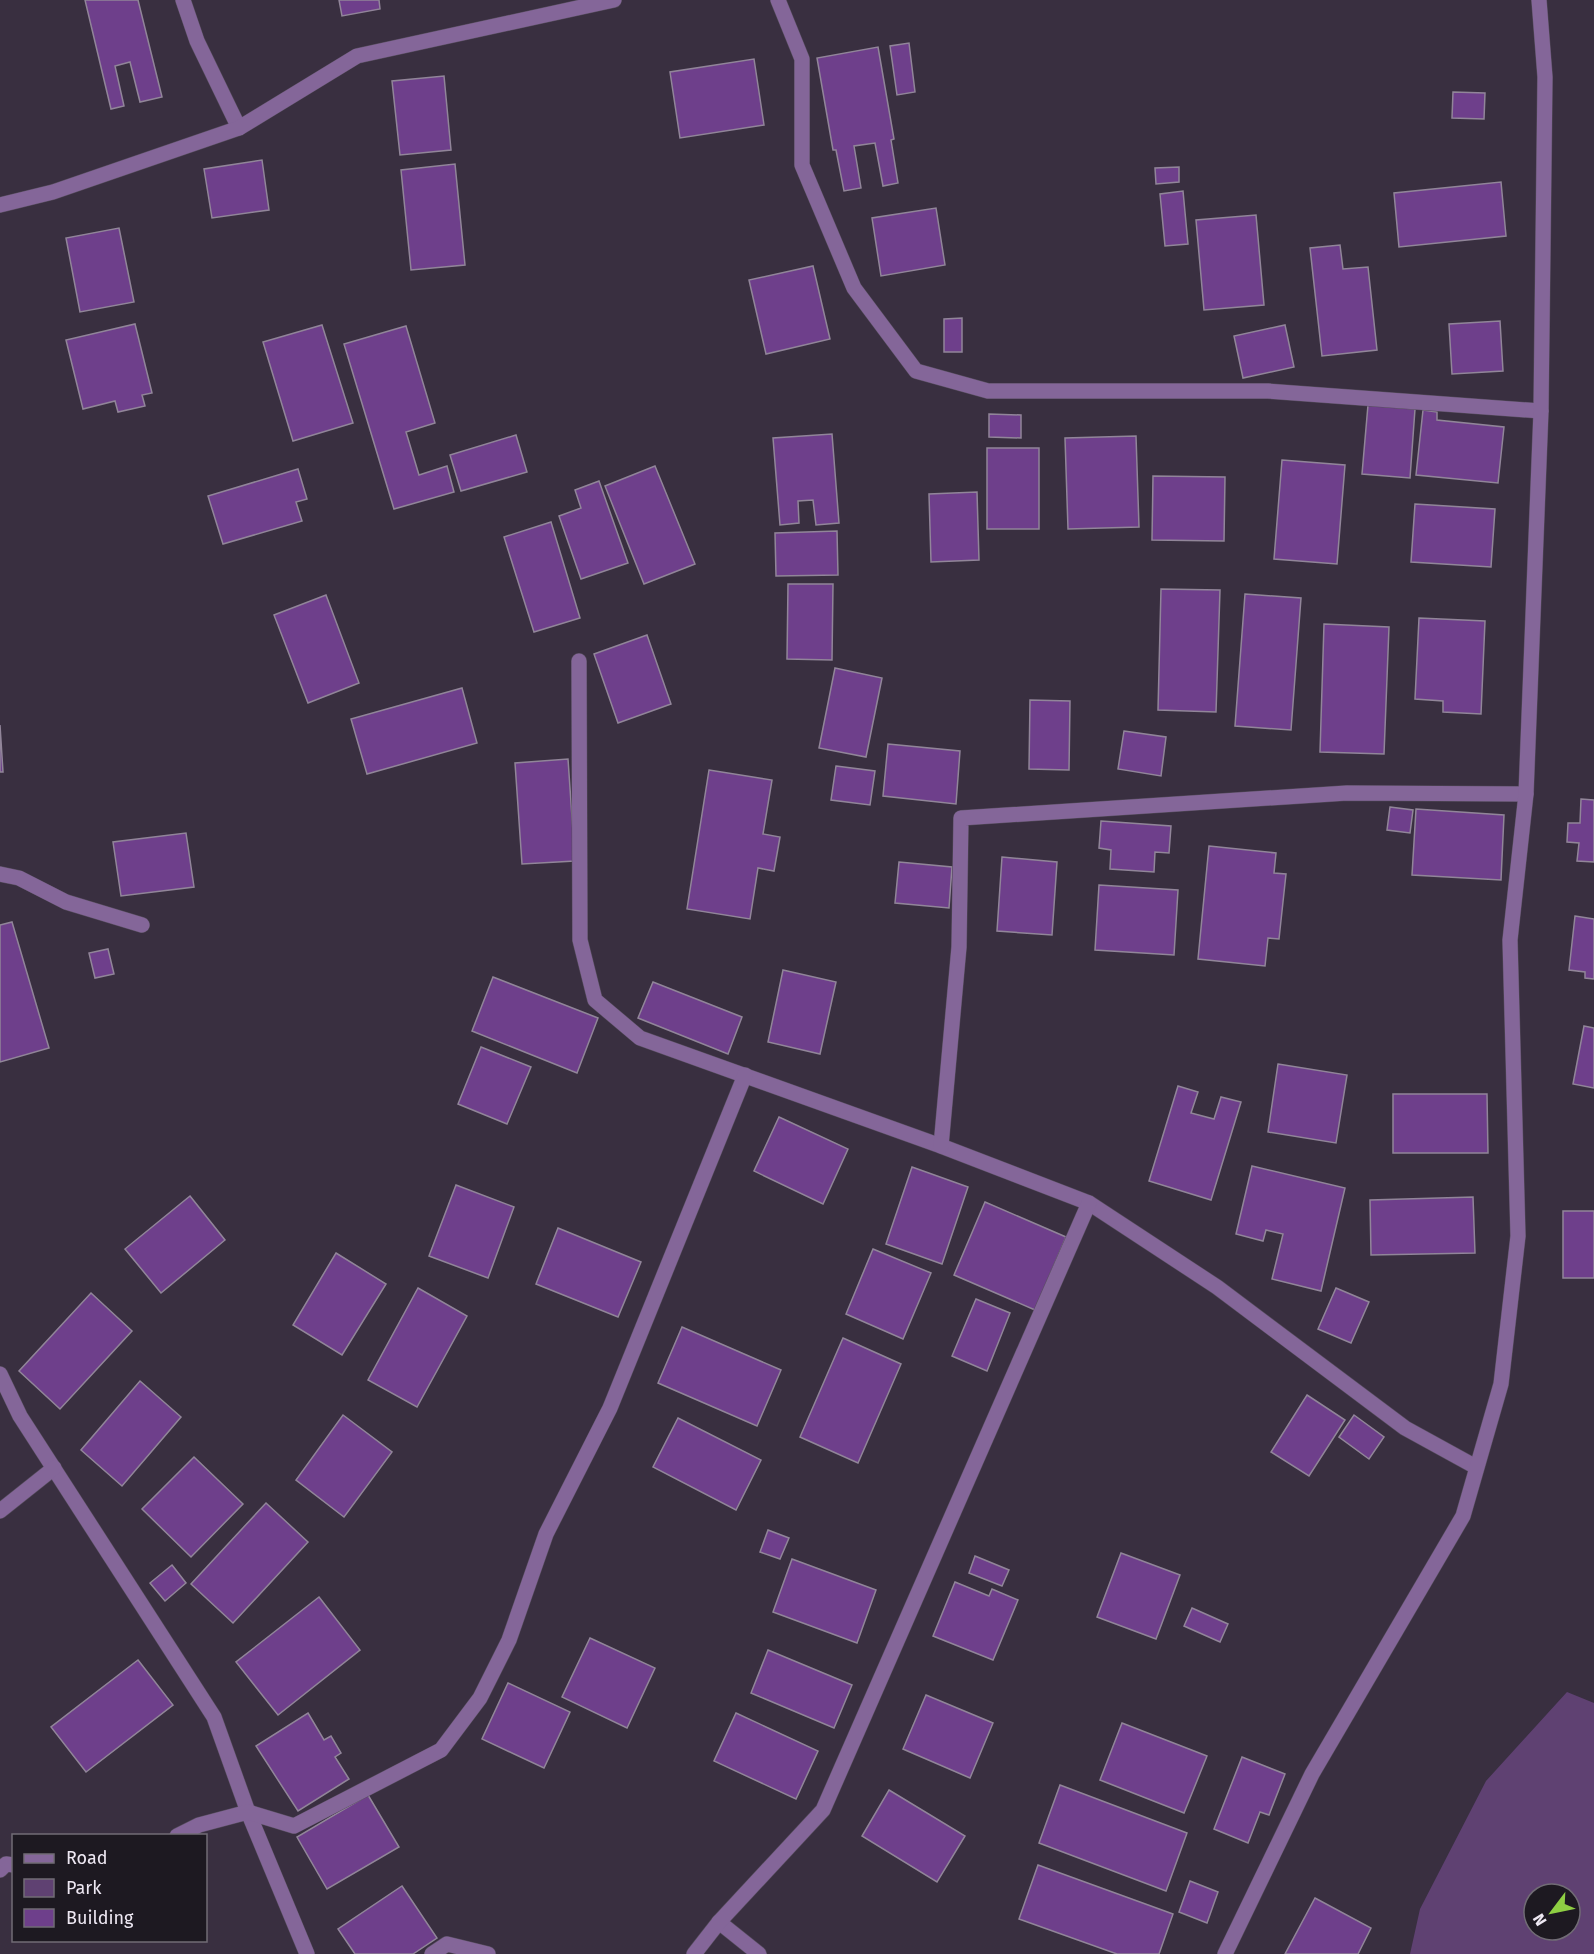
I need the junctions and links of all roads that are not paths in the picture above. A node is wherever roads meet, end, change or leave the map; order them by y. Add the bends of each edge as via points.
1 (183, 0) edge
2 (614, 0) edge
3 (778, 0) edge
4 (1539, 0) edge
5 (239, 128) junction
6 (0, 205) edge
7 (1541, 411) junction
8 (579, 661) dead end
9 (1526, 794) junction
10 (0, 874) edge
11 (142, 926) dead end
12 (745, 1076) junction
13 (941, 1146) junction
14 (1089, 1203) junction
15 (0, 1374) edge
16 (1476, 1467) junction
17 (54, 1468) junction
18 (0, 1511) edge
19 (248, 1812) junction
20 (181, 1834) edge
21 (719, 1922) junction
22 (307, 1954) edge
23 (432, 1954) edge
24 (488, 1954) edge
25 (694, 1954) edge
26 (759, 1954) edge
27 (1225, 1954) edge

1 - 5 street via 197,41
2 - 5 street via 357,56
3 - 7 street via 802,59 801,165 854,288 916,371 988,391 1268,391
4 - 7 street via 1545,77
5 - 6 street via 52,192
7 - 9 street
8 - 12 street via 580,940 595,1000 640,1038
9 - 13 street via 1347,793 961,818 959,947
9 - 16 street via 1510,940 1518,1236 1501,1384
10 - 11 street via 19,878 66,902
12 - 13 street
12 - 19 street via 610,1408 546,1534 509,1640 480,1698 441,1750 294,1826
13 - 14 street
14 - 16 street via 1217,1287 1406,1428
14 - 21 street via 823,1810
15 - 17 street via 20,1416
16 - 27 street via 1463,1516 1312,1774
17 - 18 street
17 - 19 street via 214,1717
19 - 20 street
19 - 22 street
21 - 25 street
21 - 26 street
23 - 24 street via 447,1944

